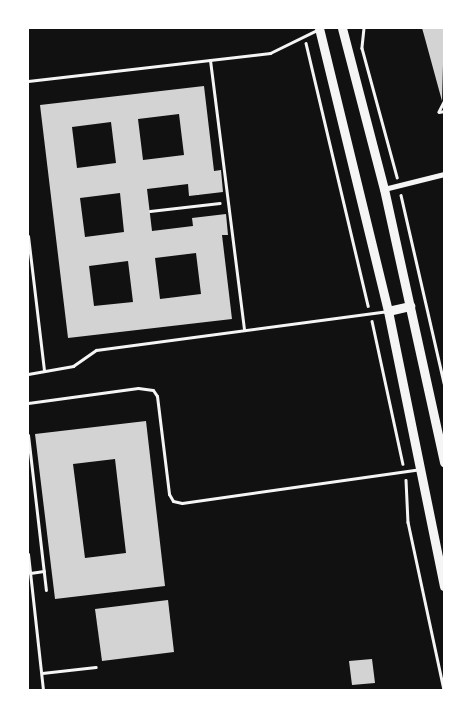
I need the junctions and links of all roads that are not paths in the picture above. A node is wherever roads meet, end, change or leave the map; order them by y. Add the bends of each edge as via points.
1 (320, 28) edge
2 (342, 28) edge
3 (210, 60) junction
4 (28, 81) edge
5 (444, 174) edge
6 (384, 189) junction
7 (28, 236) edge
8 (410, 306) junction
9 (388, 311) junction
10 (244, 330) junction
11 (44, 371) junction
12 (28, 374) edge
13 (28, 403) edge
14 (28, 435) edge
15 (444, 462) edge
16 (421, 469) junction
17 (28, 554) edge
18 (44, 571) junction
19 (30, 573) junction
20 (444, 586) edge
21 (46, 590) dead end
22 (96, 667) dead end
23 (42, 673) junction
24 (44, 690) edge

1 - 3 lane via 270,53
1 - 9 main road
2 - 6 main road
3 - 4 lane
3 - 10 lane
5 - 6 street
6 - 8 main road
7 - 11 lane
8 - 9 main road
8 - 15 main road
9 - 10 lane
9 - 16 main road
10 - 11 lane via 96,350 73,366
11 - 12 lane
13 - 16 lane via 138,388 153,390 157,396 169,494 173,500 182,503
14 - 18 lane
16 - 20 main road
17 - 19 lane
18 - 19 lane
18 - 21 lane
19 - 23 lane
22 - 23 lane
23 - 24 lane

